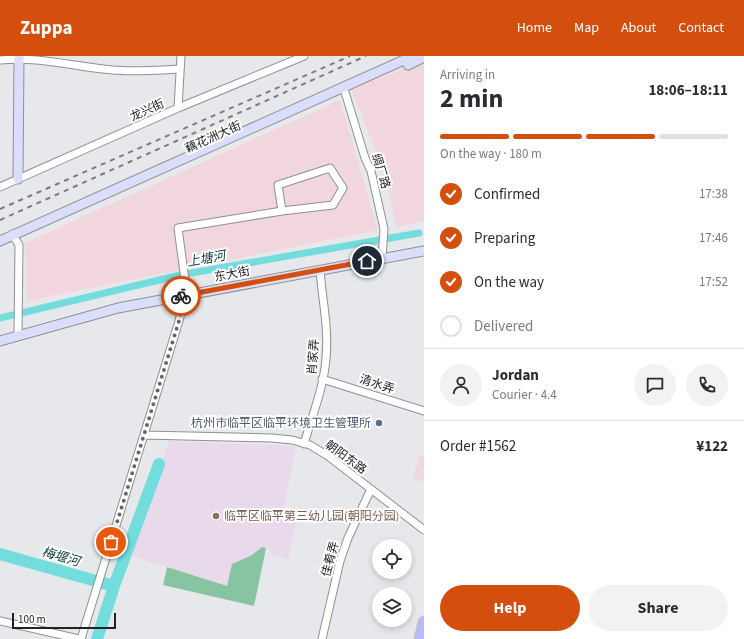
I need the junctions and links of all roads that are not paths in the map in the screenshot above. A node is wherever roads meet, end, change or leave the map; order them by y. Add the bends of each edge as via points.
1 (181, 56) edge
2 (304, 56) edge
3 (413, 56) edge
4 (18, 57) edge
5 (424, 57) edge
6 (0, 60) edge
7 (180, 69) junction
8 (345, 92) junction
9 (178, 108) junction
10 (18, 179) junction
11 (0, 187) edge
12 (282, 211) junction
13 (12, 236) junction
14 (0, 241) edge
15 (424, 251) edge
16 (382, 258) junction
17 (320, 270) junction
18 (185, 293) junction
19 (18, 336) junction
20 (0, 341) edge
21 (322, 378) junction
22 (424, 411) edge
23 (144, 435) junction
24 (304, 444) junction
25 (371, 489) junction
26 (424, 530) edge
27 (0, 621) edge
28 (424, 622) edge
29 (80, 639) edge
30 (322, 639) edge
31 (420, 639) edge

1 - 7 street
2 - 9 street, 龙兴街
3 - 13 main road, 藕花洲大街
4 - 6 street
4 - 7 street via 114,70
4 - 10 main road
5 - 8 main road, 藕花洲大街
7 - 9 street
8 - 13 main road, 藕花洲大街
8 - 16 street, 绸厂路 via 365,158 372,171 384,229
9 - 10 street, 龙兴街
10 - 11 street, 龙兴街
12 - 12 street via 333,205 342,188 330,168 278,185
12 - 18 street via 178,228
13 - 14 main road, 藕花洲大街
13 - 19 street via 19,245
15 - 16 main road, 东大街
16 - 17 main road, 东大街
17 - 18 main road, 东大街
17 - 21 street, 肖家弄 via 326,335 326,358
18 - 19 main road, 东大街 via 118,308
18 - 23 street via 179,321
19 - 20 main road, 东大街
21 - 22 street, 清水弄
21 - 24 street, 肖家弄
23 - 24 street, 朝阳东路 via 272,438
23 - 29 street
24 - 25 street, 朝阳东路 via 328,456
25 - 26 street, 朝阳东路
25 - 30 street, 佳肴弄 via 340,561
27 - 29 street
28 - 31 main road

